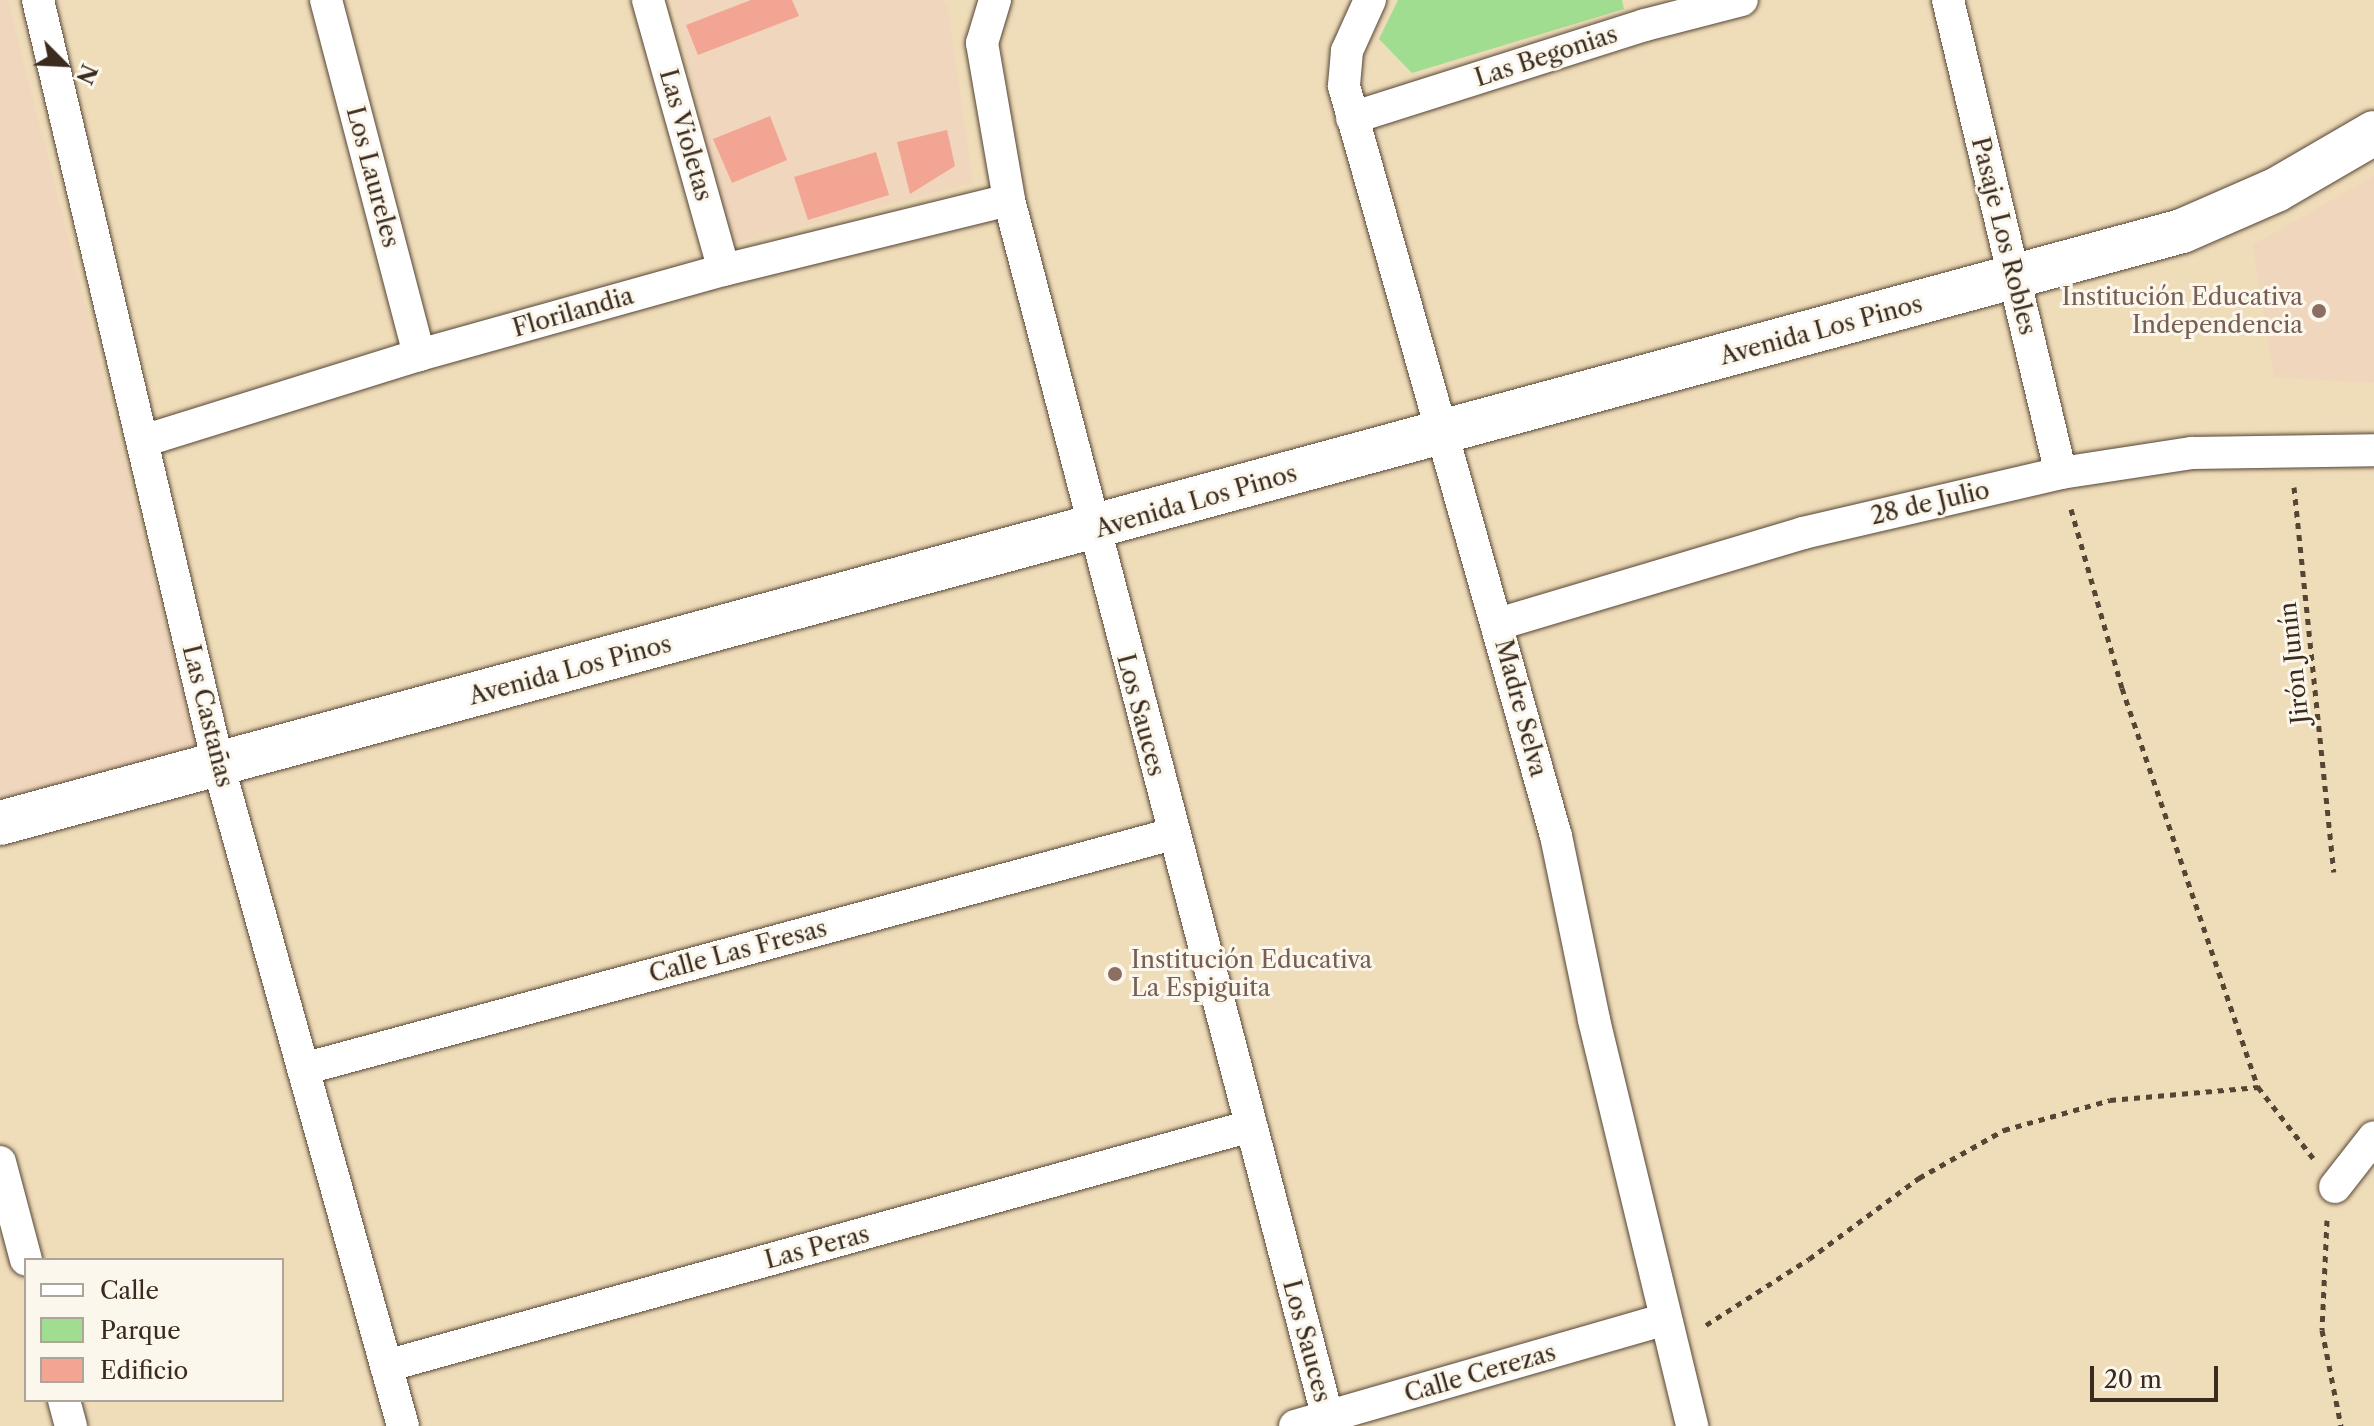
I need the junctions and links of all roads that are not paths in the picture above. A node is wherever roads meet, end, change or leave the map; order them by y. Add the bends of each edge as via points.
1 (38, 0) edge
2 (326, 0) edge
3 (648, 0) edge
4 (994, 0) edge
5 (1370, 0) edge
6 (1742, 0) edge
7 (1948, 0) edge
8 (1642, 12) edge
9 (1352, 118) junction
10 (2374, 133) edge
11 (1009, 200) junction
12 (724, 270) junction
13 (2014, 277) junction
14 (419, 355) junction
15 (1440, 433) junction
16 (143, 441) junction
17 (2374, 450) edge
18 (2061, 473) junction
19 (1093, 530) junction
20 (1498, 624) junction
21 (218, 764) junction
22 (0, 823) edge
23 (1173, 834) junction
24 (303, 1069) junction
25 (1247, 1127) junction
26 (2374, 1137) edge
27 (0, 1162) edge
28 (2335, 1187) road end
29 (25, 1258) edge
30 (1669, 1334) junction
31 (386, 1366) junction
32 (65, 1402) edge
33 (1329, 1422) edge
34 (71, 1426) edge
35 (403, 1426) edge
36 (1295, 1426) edge
37 (1692, 1426) edge

1 - 16 street, Las Castañas
2 - 14 street, Los Laureles
3 - 12 street, Las Violetas
4 - 11 street, Los Sauces via 982,43
5 - 9 street, Madre Selva via 1344,62
6 - 8 street, Las Begonias
7 - 13 street, Pasaje Los Robles
8 - 9 street, Las Begonias
9 - 15 street, Madre Selva
10 - 13 street, Avenida Los Pinos via 2276,190 2182,231
11 - 12 street, Florilandia
11 - 19 street, Los Sauces
12 - 14 street, Florilandia
13 - 15 street, Avenida Los Pinos
13 - 18 street, Pasaje Los Robles
14 - 16 street, Florilandia
15 - 19 street, Avenida Los Pinos
15 - 20 street, Madre Selva
16 - 21 street, Las Castañas
17 - 18 street, 28 de Julio via 2192,453
18 - 20 street, 28 de Julio via 1803,533
19 - 21 street, Avenida Los Pinos
19 - 23 street, Los Sauces
20 - 30 street, Madre Selva via 1556,836
21 - 22 street, Avenida Los Pinos
21 - 24 street, Las Castañas
23 - 24 street, Calle Las Fresas
23 - 25 street, Los Sauces
24 - 31 street, Las Castañas
25 - 31 street, Las Peras
25 - 33 street, Los Sauces
26 - 28 street
27 - 29 street
30 - 33 street, Calle Cerezas
30 - 37 street, Madre Selva
31 - 35 street, Las Castañas
32 - 34 street
33 - 36 street, Calle Cerezas

